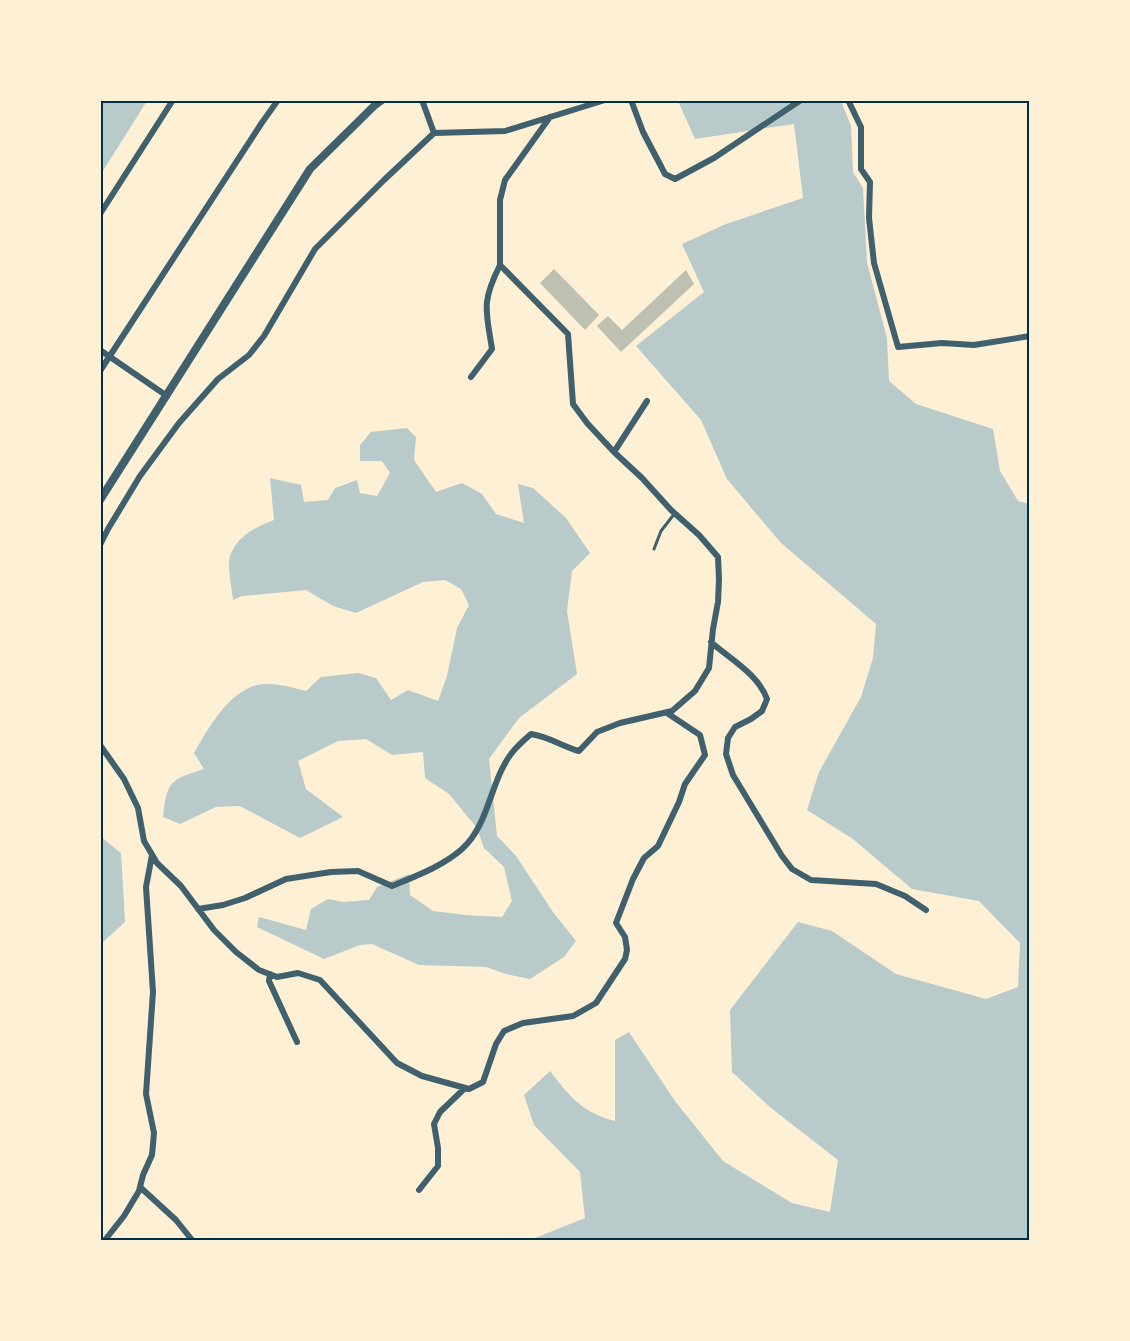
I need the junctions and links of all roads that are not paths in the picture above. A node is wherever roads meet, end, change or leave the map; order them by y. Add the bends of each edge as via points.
1 (172, 100) edge
2 (278, 100) edge
3 (382, 100) edge
4 (422, 100) edge
5 (605, 100) edge
6 (631, 100) edge
7 (801, 100) edge
8 (848, 100) edge
9 (550, 117) junction
10 (434, 133) junction
11 (100, 214) edge
12 (500, 265) junction
13 (1029, 336) edge
14 (100, 350) edge
15 (110, 357) junction
16 (100, 370) edge
17 (471, 377) dead end
18 (167, 396) junction
19 (647, 401) dead end
20 (614, 452) junction
21 (100, 500) edge
22 (675, 513) junction
23 (100, 545) edge
24 (654, 549) dead end
25 (711, 642) junction
26 (667, 712) junction
27 (100, 745) edge
28 (152, 854) junction
29 (198, 909) junction
30 (926, 910) dead end
31 (270, 974) junction
32 (297, 1042) dead end
33 (465, 1088) junction
34 (140, 1187) junction
35 (418, 1190) dead end
36 (105, 1240) edge
37 (192, 1240) edge

1 - 11 street
2 - 15 street
3 - 18 street via 310,169
4 - 10 street
5 - 9 street
6 - 7 street via 665,174 675,179
8 - 13 street via 861,127 861,169 870,182 874,264 898,347 974,345
9 - 10 street via 505,131
9 - 12 street via 505,180 500,200
10 - 23 street via 315,249 264,336 178,423 140,476
12 - 17 street via 488,288 485,305 492,349
12 - 20 street via 568,334 573,404
14 - 15 street
15 - 16 street
15 - 18 street
18 - 21 street
19 - 20 street
20 - 22 street
22 - 24 lane via 661,531
22 - 25 street via 718,557 718,602
25 - 26 street via 709,668 695,692
25 - 30 street via 756,679 767,699 762,711 735,728 728,738 726,754 732,776 792,869 811,880 876,884
26 - 29 street via 597,732 579,751 531,734 511,754 476,832 464,848 449,860 393,886 358,871 331,872 286,879 244,898
26 - 33 street via 700,735 705,755 685,784 658,846 644,858 633,879 616,923 625,937 626,959 596,1003 573,1016 523,1023 504,1030 483,1082
27 - 28 street via 138,808 144,841
28 - 29 street
28 - 34 street via 146,887 153,992 146,1094 154,1133 152,1155
29 - 31 street via 236,952 258,970
31 - 32 street via 269,981
31 - 33 street via 277,977 298,973 320,980 397,1063 422,1076
33 - 35 street via 440,1112 434,1124 438,1166
34 - 36 street
34 - 37 street

